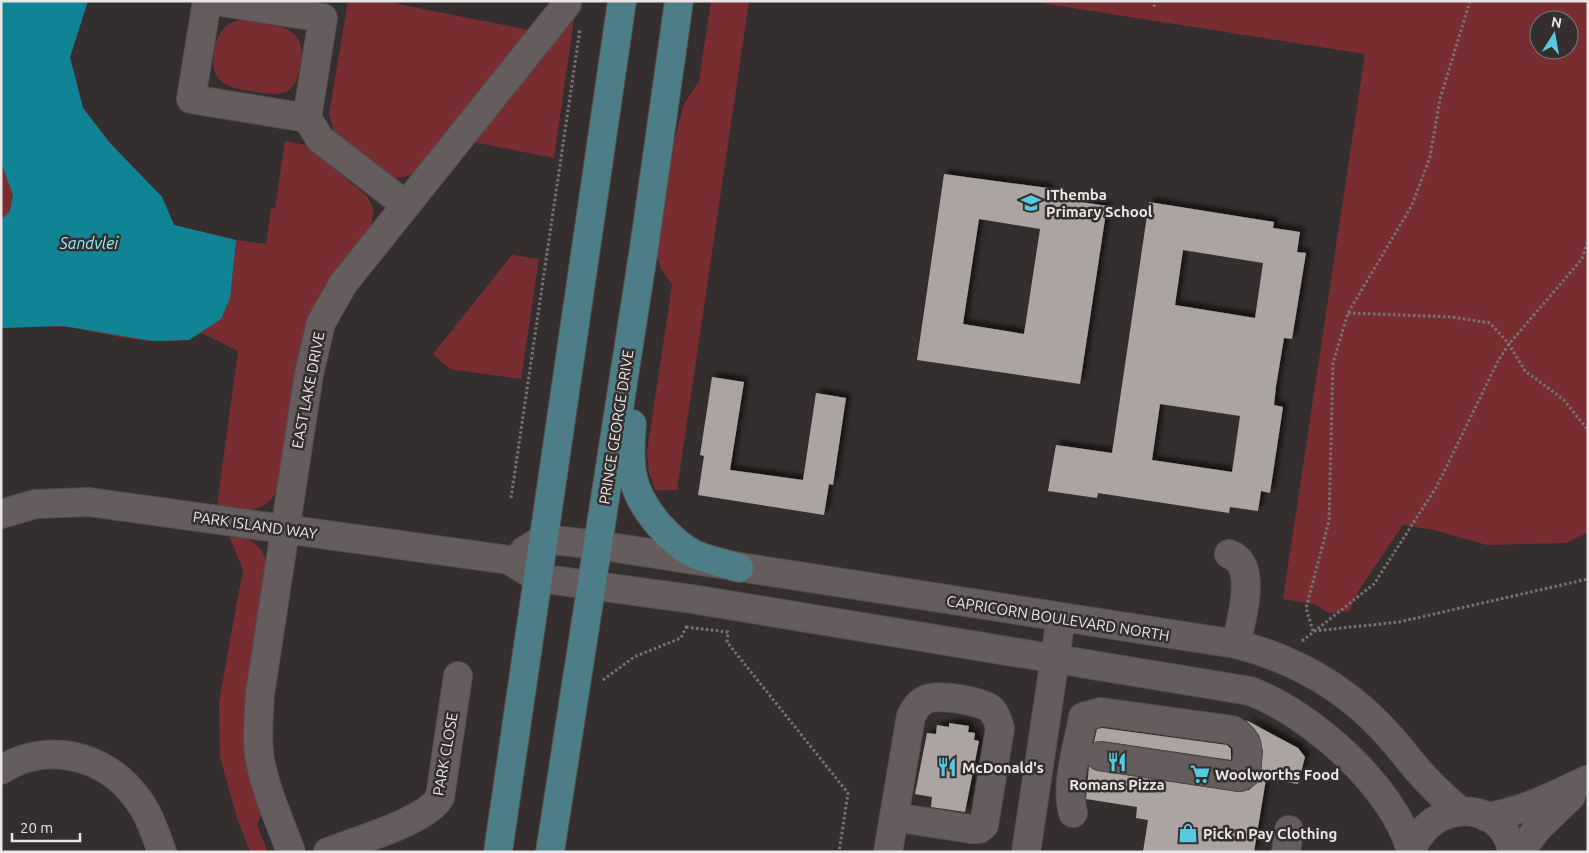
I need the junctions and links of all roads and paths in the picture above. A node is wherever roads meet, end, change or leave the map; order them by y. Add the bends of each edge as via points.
1 (207, 1) edge
2 (216, 1) edge
3 (622, 1) edge
4 (679, 1) edge
5 (1154, 1) edge
6 (1470, 1) edge
7 (1154, 7) dead end
8 (574, 12) joint
9 (307, 118) junction
10 (406, 206) junction
11 (1588, 240) edge
12 (644, 248) junction
13 (1348, 313) junction
14 (1509, 344) junction
15 (1588, 430) edge
16 (511, 498) dead end
17 (1, 514) edge
18 (285, 530) junction
19 (543, 539) junction
20 (598, 546) junction
21 (1229, 554) dead end
22 (509, 560) junction
23 (739, 568) junction
24 (538, 578) junction
25 (1588, 580) edge
26 (592, 585) junction
27 (688, 618) dead end
28 (1061, 618) junction
29 (686, 627) junction
30 (1313, 631) junction
31 (1236, 644) junction
32 (1300, 655) junction
33 (1055, 660) junction
34 (458, 676) dead end
35 (602, 682) dead end
36 (1100, 756) dead end
37 (1, 770) edge
38 (1587, 779) edge
39 (1460, 811) junction
40 (1073, 813) dead end
41 (894, 817) junction
42 (1486, 817) junction
43 (162, 852) edge
44 (292, 852) edge
45 (328, 852) edge
46 (498, 852) edge
47 (550, 852) edge
48 (839, 852) edge
49 (888, 852) edge
50 (1026, 852) edge
51 (1411, 852) edge
52 (1512, 852) edge
53 (1520, 852) edge

1 - 9 street via 192,100
2 - 9 street via 323,18
3 - 19 main road
4 - 12 main road, PRINCE GEORGE DRIVE
5 - 7 path
6 - 13 path via 1440,99 1430,157 1412,205
8 - 10 street, EAST LAKE DRIVE
8 - 16 path
9 - 10 street via 320,139
10 - 18 street, EAST LAKE DRIVE via 343,284 321,323 309,374
11 - 14 path via 1582,259
12 - 20 main road, PRINCE GEORGE DRIVE
12 - 23 main road via 630,463 633,480 644,508 669,536 694,554
13 - 14 path via 1452,317 1490,323
13 - 30 path via 1333,363 1329,521 1306,608
14 - 15 path via 1525,371 1563,399
14 - 30 path via 1436,486 1374,584
17 - 18 street, PARK ISLAND WAY via 35,504 89,502
18 - 22 street, PARK ISLAND WAY
18 - 44 street, EAST LAKE DRIVE via 258,727 259,758 267,790
19 - 20 street, CAPRICORN BOULEVARD NORTH
19 - 22 street
19 - 24 main road
20 - 23 street, CAPRICORN BOULEVARD NORTH
20 - 26 main road, PRINCE GEORGE DRIVE
21 - 31 street via 1240,560 1246,571
22 - 24 street, PARK ISLAND WAY
23 - 28 street, CAPRICORN BOULEVARD NORTH
24 - 26 street
24 - 46 main road
25 - 30 path via 1399,622
26 - 33 street via 701,600
26 - 47 main road, PRINCE GEORGE DRIVE
27 - 29 path
28 - 31 street, CAPRICORN BOULEVARD NORTH
28 - 33 street
29 - 35 path via 681,638 634,657
29 - 48 path via 728,632 727,642 848,793
30 - 32 path
31 - 32 street, CAPRICORN BOULEVARD NORTH via 1279,657
32 - 39 street, CAPRICORN BOULEVARD NORTH via 1400,747 1423,776
33 - 50 street
33 - 51 street via 1233,687 1271,699 1317,728 1338,746 1400,822
34 - 45 street, PARK CLOSE via 440,798 434,808
36 - 40 street via 1240,777 1246,773 1248,744 1245,738 1232,730 1100,712 1083,717 1071,781
37 - 43 street via 26,757 61,753 81,757 102,767 136,796
38 - 42 street via 1529,807
38 - 53 street via 1537,829
39 - 42 street
39 - 51 street via 1434,819 1416,838
41 - 41 street via 915,708 929,698 940,696 983,704 991,709 1000,728 984,825 971,830
41 - 49 street
42 - 52 street via 1506,835

